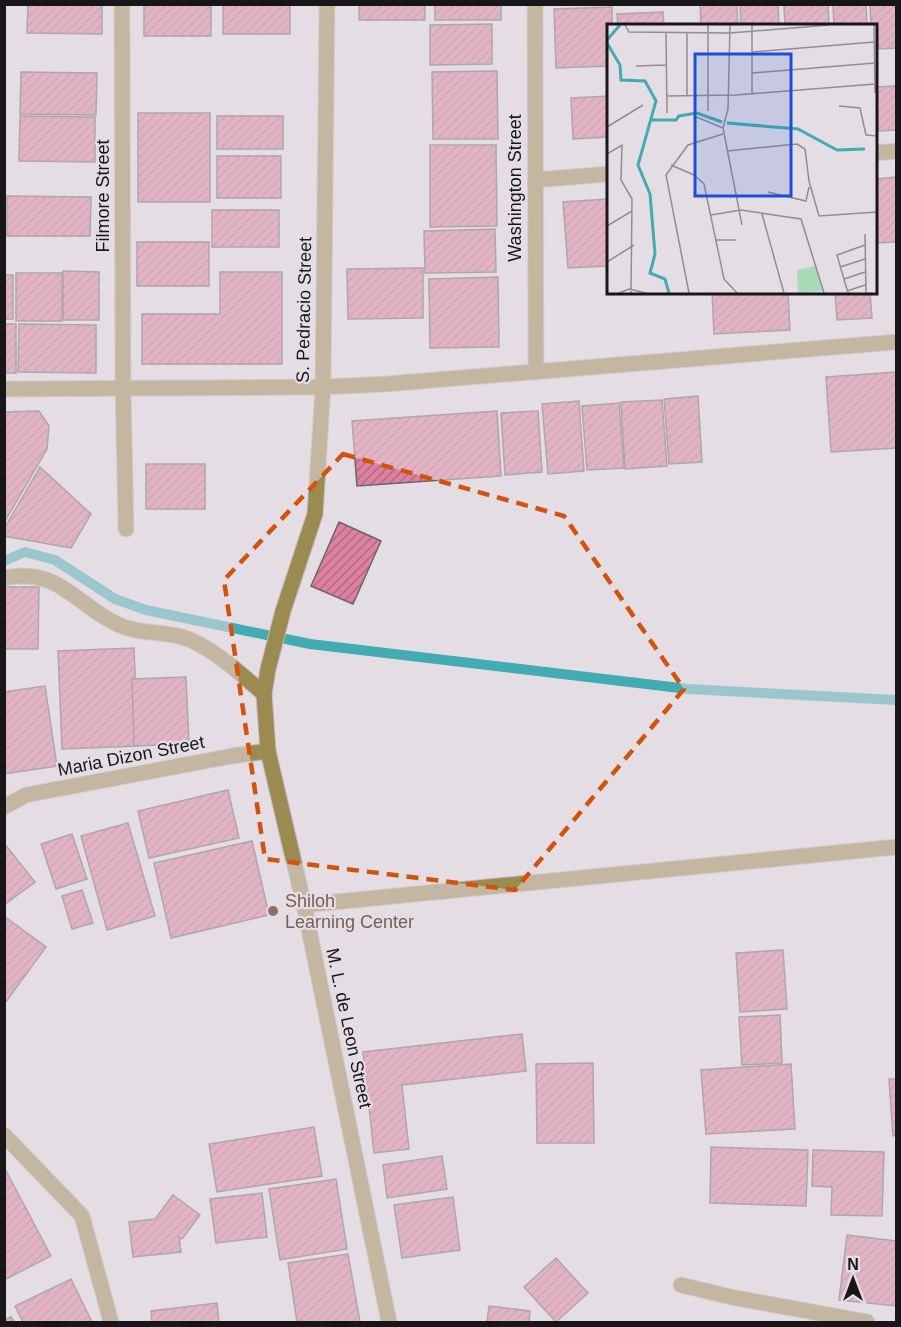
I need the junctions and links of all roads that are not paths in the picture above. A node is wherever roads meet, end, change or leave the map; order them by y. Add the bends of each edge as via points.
1 (122, 4) edge
2 (327, 4) edge
3 (535, 4) edge
4 (897, 152) edge
5 (877, 153) edge
6 (607, 174) edge
7 (535, 180) junction
8 (897, 342) edge
9 (536, 372) junction
10 (123, 387) junction
11 (323, 387) junction
12 (4, 389) edge
13 (126, 530) dead end
14 (4, 578) edge
15 (268, 669) joint
16 (264, 694) junction
17 (268, 751) junction
18 (4, 807) edge
19 (897, 847) edge
20 (304, 905) junction
21 (4, 1135) edge
22 (681, 1284) dead end
23 (111, 1323) edge
24 (389, 1323) edge
25 (867, 1323) edge

1 - 10 street, Filmore Street
2 - 11 street, S. Pedracio Street
3 - 7 street, Washington Street
4 - 5 street
6 - 7 street
7 - 9 street, Washington Street
8 - 9 street
9 - 11 street
10 - 11 street
10 - 12 street
10 - 13 street, Filmore Street
11 - 15 street, S. Pedracio Street via 315,514
14 - 16 street via 44,578 122,627 183,637 232,666
15 - 16 street, M. L. de Leon Street
16 - 17 street, M. L. de Leon Street
17 - 18 street, Maria Dizon Street via 26,795
17 - 20 street, M. L. de Leon Street
19 - 20 street
20 - 24 street, M. L. de Leon Street
21 - 23 street via 82,1216
22 - 25 street

